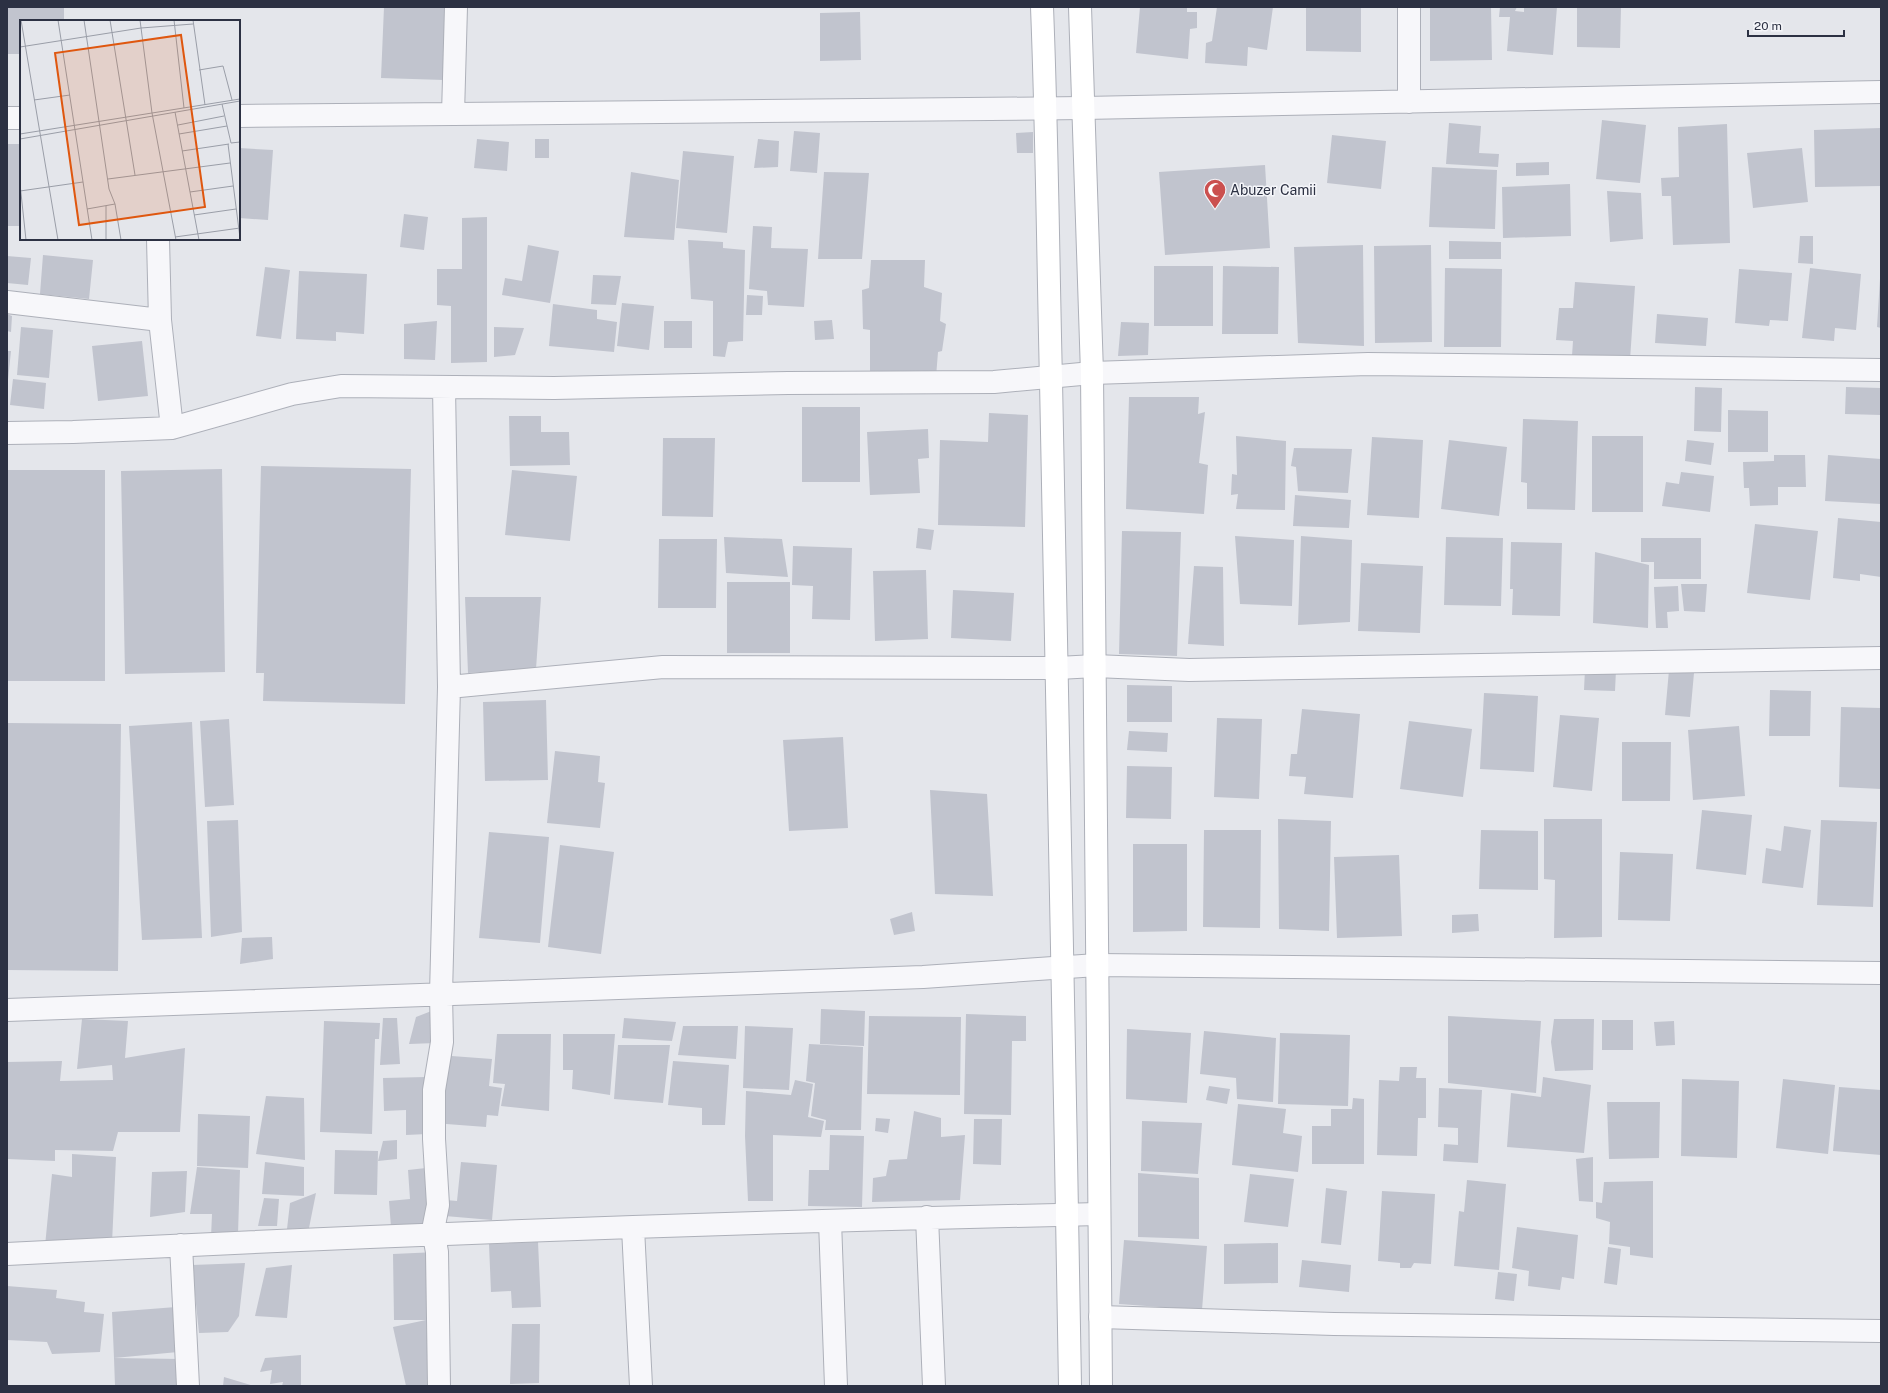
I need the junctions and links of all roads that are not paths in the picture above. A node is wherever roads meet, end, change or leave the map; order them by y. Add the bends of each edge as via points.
1 (456, 7) edge
2 (1042, 7) edge
3 (1080, 7) edge
4 (1409, 7) edge
5 (1881, 92) edge
6 (1409, 102) junction
7 (1046, 108) junction
8 (1084, 108) junction
9 (453, 114) junction
10 (240, 116) edge
11 (7, 118) edge
12 (20, 118) edge
13 (158, 240) edge
14 (7, 302) edge
15 (160, 320) junction
16 (1881, 370) edge
17 (1092, 373) junction
18 (1051, 376) junction
19 (444, 387) junction
20 (172, 428) junction
21 (7, 433) edge
22 (1881, 658) edge
23 (1095, 666) junction
24 (1058, 668) junction
25 (448, 687) junction
26 (1097, 965) junction
27 (1062, 967) junction
28 (1881, 973) edge
29 (441, 994) junction
30 (7, 1010) edge
31 (1099, 1214) junction
32 (1067, 1215) junction
33 (927, 1217) junction
34 (830, 1221) junction
35 (633, 1228) junction
36 (434, 1235) junction
37 (181, 1245) junction
38 (7, 1254) edge
39 (1100, 1317) junction
40 (1881, 1330) edge
41 (188, 1386) edge
42 (439, 1386) edge
43 (641, 1386) edge
44 (836, 1386) edge
45 (934, 1386) edge
46 (1070, 1386) edge
47 (1101, 1386) edge

1 - 9 street
2 - 7 street
3 - 8 street
4 - 6 street
5 - 6 street
6 - 8 street
7 - 8 street
7 - 9 street
7 - 18 street
8 - 17 street
9 - 10 street
11 - 12 street
13 - 15 street
14 - 15 street
15 - 20 street
16 - 17 street via 1368,364
17 - 18 street
17 - 23 street
18 - 19 street via 994,382
18 - 24 street
19 - 20 street via 341,386 292,394
19 - 25 street
20 - 21 street
22 - 23 street via 1189,670
23 - 24 street
23 - 26 street
24 - 25 street via 663,666
24 - 27 street
25 - 29 street
26 - 27 street
26 - 28 street
26 - 31 street
27 - 29 street via 923,977
27 - 32 street
29 - 30 street
29 - 36 street via 442,1042 434,1090 438,1205
31 - 32 street
31 - 39 street
32 - 33 street
32 - 46 street
33 - 34 street
33 - 45 street
34 - 35 street
34 - 44 street
35 - 36 street
35 - 43 street
36 - 37 street
36 - 42 street via 437,1252
37 - 38 street
37 - 41 street
39 - 40 street via 1334,1324
39 - 47 street

